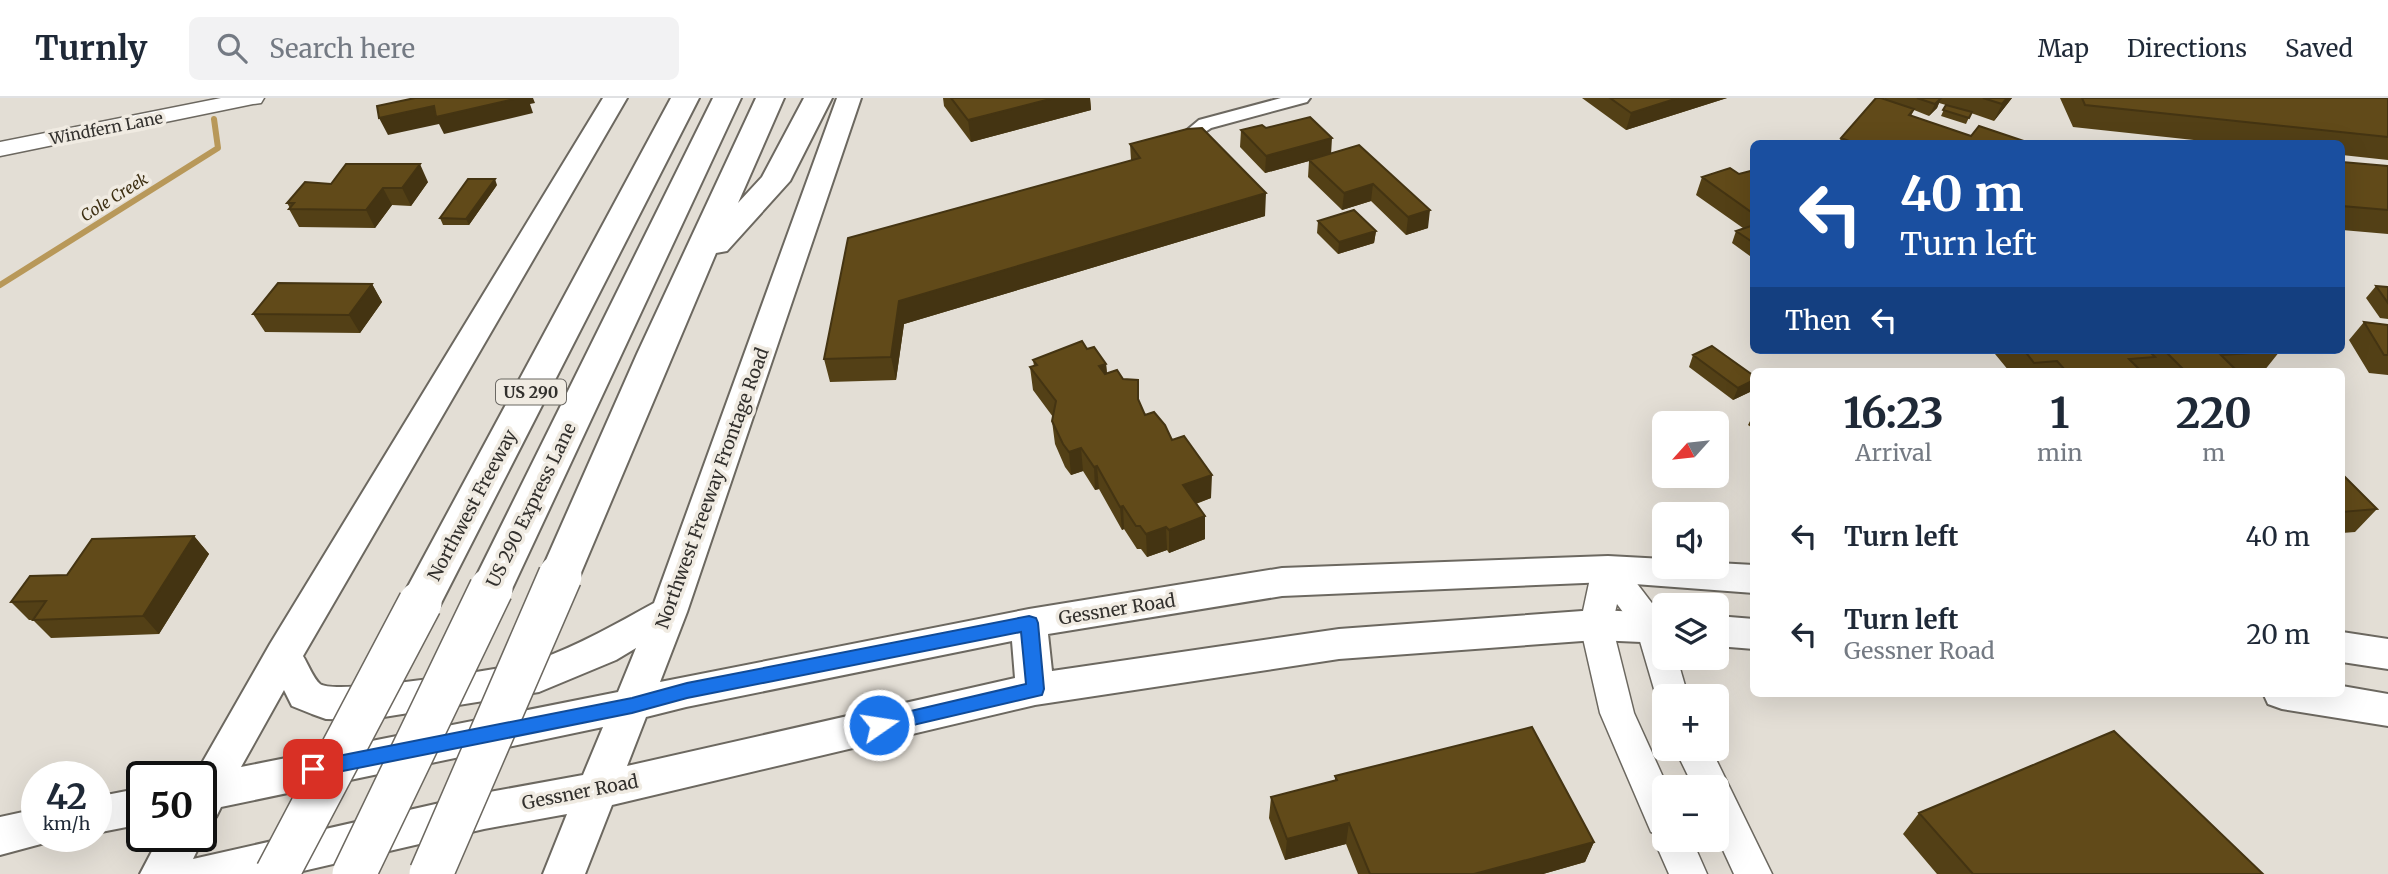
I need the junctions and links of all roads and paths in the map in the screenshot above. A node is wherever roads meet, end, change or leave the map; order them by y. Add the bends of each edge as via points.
1 (253, 98) edge
2 (615, 98) edge
3 (685, 98) edge
4 (727, 98) edge
5 (770, 98) edge
6 (818, 98) edge
7 (849, 98) edge
8 (1301, 98) edge
9 (1196, 130) edge
10 (0, 149) edge
11 (695, 266) junction
12 (1608, 569) junction
13 (1750, 579) edge
14 (669, 612) junction
15 (1652, 620) edge
16 (1029, 623) junction
17 (1597, 625) junction
18 (1652, 627) edge
19 (1729, 632) edge
20 (1750, 634) edge
21 (2345, 647) edge
22 (2388, 654) edge
23 (283, 655) junction
24 (1035, 689) junction
25 (2307, 697) edge
26 (632, 705) junction
27 (2388, 710) edge
28 (217, 772) edge
29 (596, 791) junction
30 (217, 793) edge
31 (1652, 793) edge
32 (1729, 823) edge
33 (21, 831) edge
34 (0, 836) edge
35 (174, 852) edge
36 (1678, 852) edge
37 (161, 874) edge
38 (204, 874) edge
39 (277, 874) edge
40 (354, 874) edge
41 (431, 874) edge
42 (564, 874) edge
43 (1688, 874) edge
44 (1753, 874) edge

1 - 10 street, Windfern Lane
2 - 23 main road
3 - 39 highway, Northwest Freeway / US 290, bridge
4 - 40 highway, US 290 Express Lane, bridge
5 - 11 highway
6 - 11 highway via 775,181
7 - 14 main road, Northwest Freeway Frontage Road
8 - 9 street
11 - 41 highway, bridge
12 - 13 main road, Gessner Road
12 - 15 street
12 - 16 main road, Gessner Road via 1282,582
12 - 17 street
14 - 23 main road via 603,649 539,676 365,704 326,703 306,695
14 - 26 main road, Northwest Freeway Frontage Road
16 - 24 main road
16 - 26 main road, Gessner Road
17 - 18 main road, Gessner Road
17 - 24 main road, Gessner Road via 1339,644
17 - 31 street via 1617,713
19 - 20 main road
21 - 22 main road
23 - 28 main road
24 - 29 main road, Gessner Road
25 - 27 main road
26 - 29 main road, Northwest Freeway Frontage Road
26 - 30 main road, Gessner Road
29 - 38 main road, Gessner Road via 484,811
29 - 42 main road, Northwest Freeway Frontage Road
32 - 44 street
33 - 34 main road
35 - 37 main road
36 - 43 street

